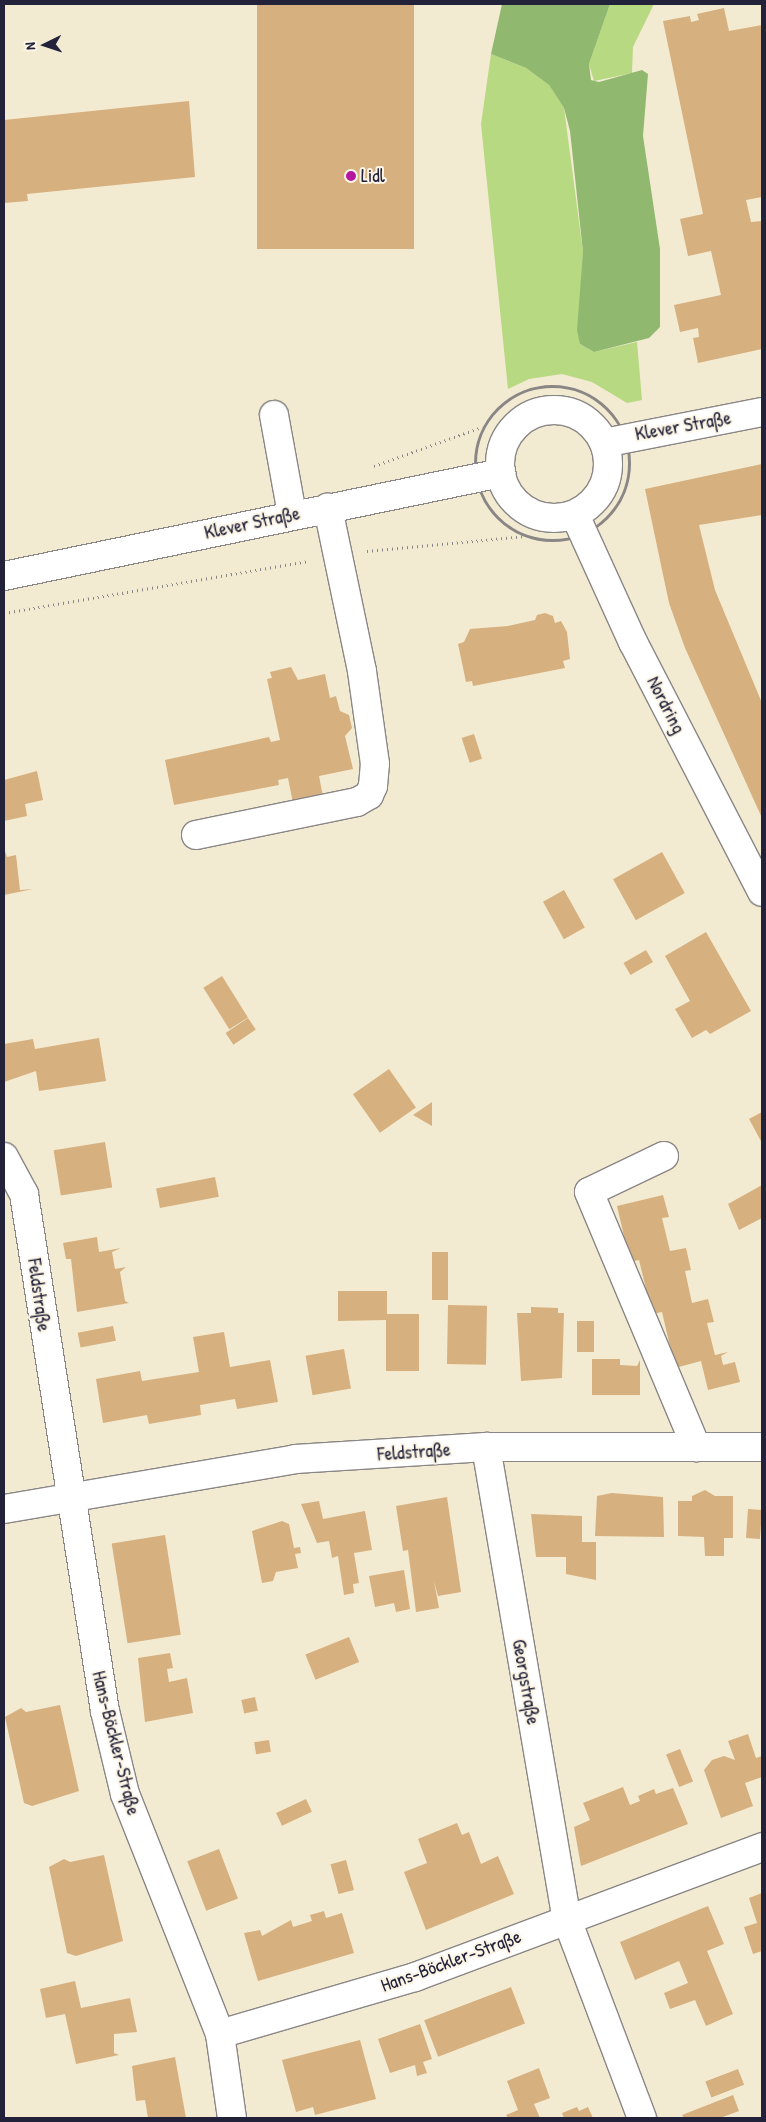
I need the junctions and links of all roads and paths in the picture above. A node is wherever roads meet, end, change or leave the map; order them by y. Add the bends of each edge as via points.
1 (762, 412) edge
2 (274, 415) dead end
3 (615, 440) junction
4 (489, 475) junction
5 (328, 508) junction
6 (292, 514) junction
7 (579, 524) junction
8 (525, 536) junction
9 (338, 556) junction
10 (4, 576) edge
11 (4, 613) edge
12 (196, 835) dead end
13 (762, 892) edge
14 (664, 1156) dead end
15 (4, 1157) edge
16 (486, 1447) junction
17 (696, 1447) junction
18 (762, 1447) edge
19 (69, 1498) junction
20 (4, 1509) edge
21 (762, 1847) edge
22 (566, 1917) junction
23 (220, 2034) junction
24 (232, 2118) edge
25 (642, 2118) edge

1 - 3 street, Klever Straße
2 - 6 street
3 - 4 street via 580,417 546,411 516,426
3 - 4 path via 606,407 589,394 569,386 542,386 509,396 482,427 474,446
3 - 7 street via 604,485
3 - 7 path via 630,464 624,492 608,517
4 - 5 street, Klever Straße
4 - 7 street via 528,512
4 - 8 path via 488,510
5 - 6 street, Klever Straße
5 - 9 street
6 - 10 street, Klever Straße
7 - 8 path via 555,541
7 - 13 street, Nordring via 633,642
8 - 9 path via 384,548
9 - 11 path
9 - 12 street via 375,764 369,796 357,802
14 - 17 street via 588,1192
15 - 19 street, Feldstraße via 24,1194
16 - 17 street, Feldstraße
16 - 19 street, Feldstraße via 295,1459
16 - 22 street, Georgstraße
17 - 18 street, Feldstraße
19 - 20 street, Feldstraße
19 - 23 street, Hans-Böckler-Straße via 105,1711 126,1794
21 - 22 street
22 - 23 street, Hans-Böckler-Straße via 415,1977
22 - 25 street, Georgstraße
23 - 24 street, Hans-Böckler-Straße

